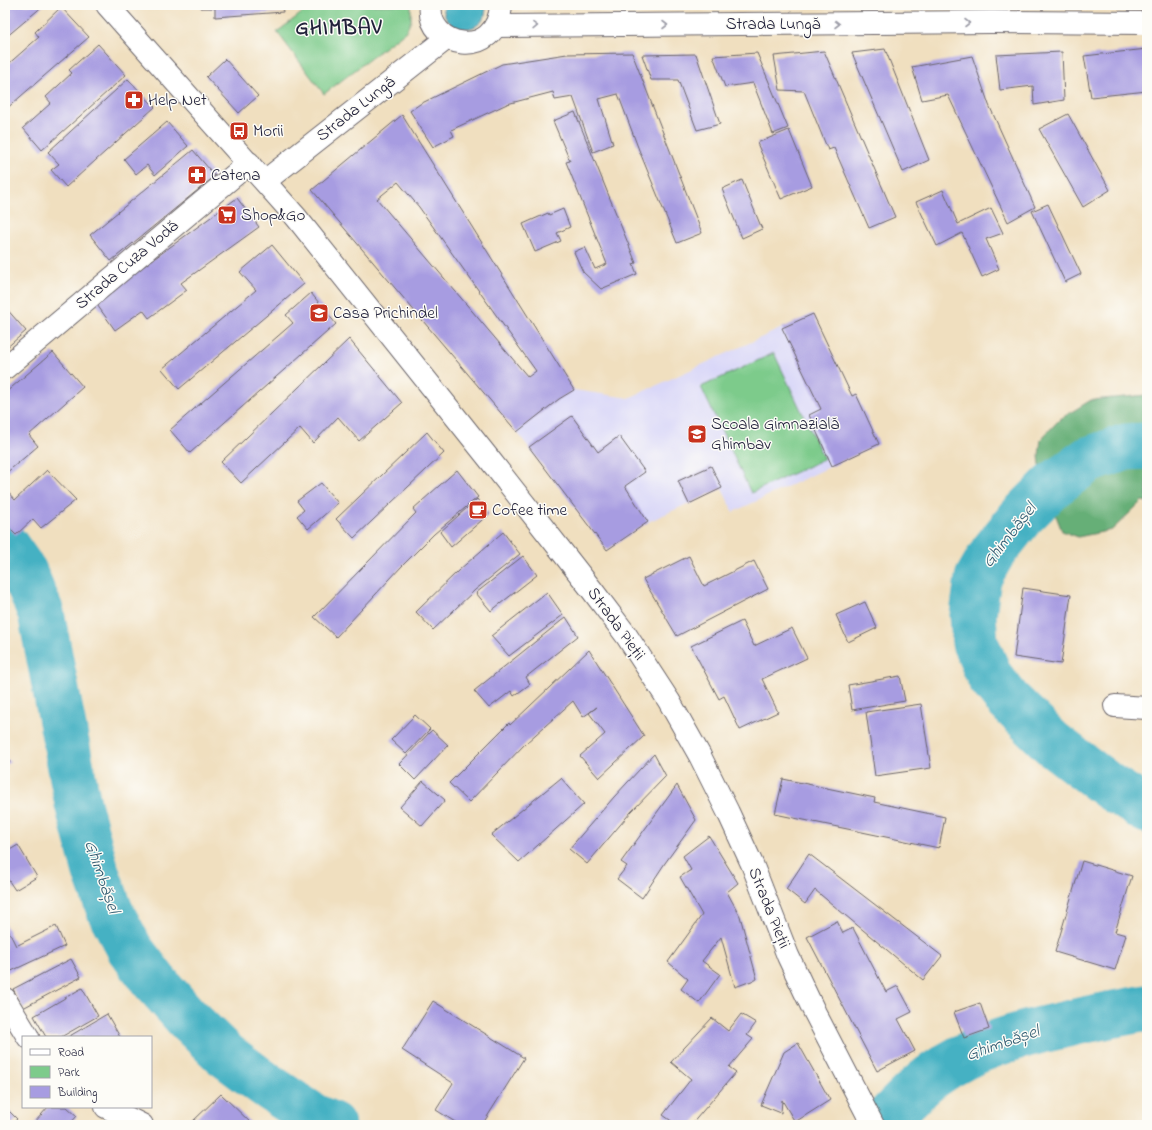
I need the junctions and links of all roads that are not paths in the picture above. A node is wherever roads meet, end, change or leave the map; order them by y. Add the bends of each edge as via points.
1 (107, 5) edge
2 (431, 5) edge
3 (501, 5) edge
4 (992, 14) edge
5 (1147, 23) edge
6 (496, 26) junction
7 (447, 38) junction
8 (249, 163) junction
9 (265, 181) junction
10 (5, 368) edge
11 (1114, 706) dead end
12 (1147, 708) edge
13 (5, 999) edge
14 (27, 1036) edge
15 (108, 1108) edge
16 (142, 1125) edge
17 (873, 1125) edge

1 - 8 street, Strada Pieții
2 - 7 street via 433,20 438,30
3 - 6 street
4 - 5 street, Strada Lungă
6 -> 4 street, Strada Lungă
6 - 7 street via 479,41 457,42
7 - 9 street, Strada Lungă
8 - 9 street, Strada Pieții
8 - 10 street, Strada Cuza Vodă
9 - 17 street, Strada Pieții via 343,275 588,584 669,701 728,812 752,864 788,956
11 - 12 street
13 - 14 street
15 - 16 street

